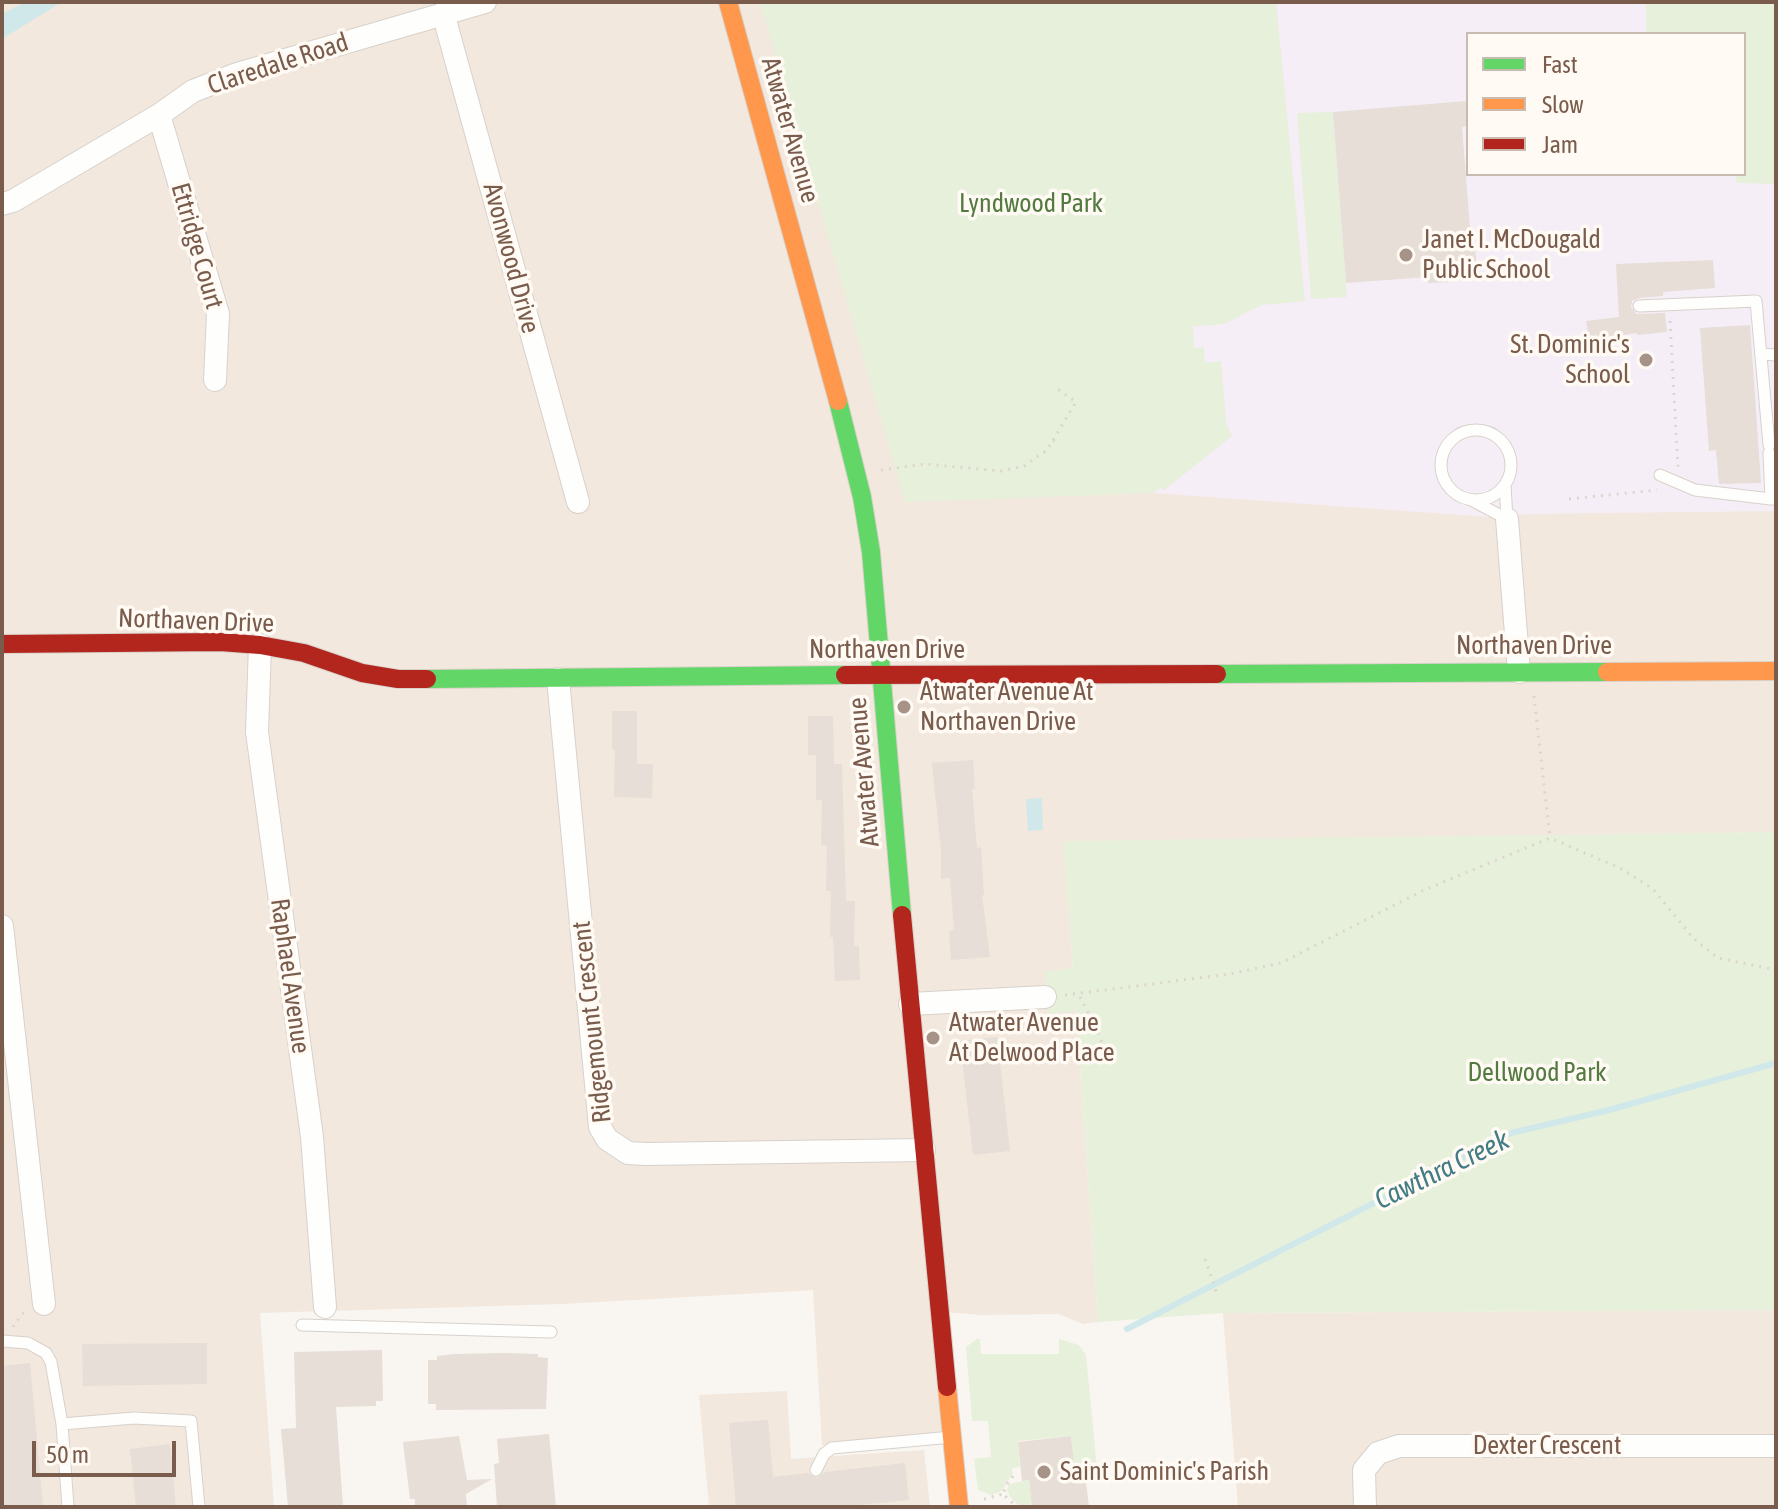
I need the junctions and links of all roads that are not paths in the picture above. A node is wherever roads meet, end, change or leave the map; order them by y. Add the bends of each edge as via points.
1 (485, 2) edge
2 (728, 2) edge
3 (443, 13) junction
4 (159, 115) junction
5 (2, 204) edge
6 (1639, 306) dead end
7 (1761, 354) junction
8 (1776, 355) edge
9 (215, 380) dead end
10 (1665, 478) road end
11 (1505, 485) junction
12 (1462, 497) junction
13 (1774, 499) edge
14 (578, 502) dead end
15 (1507, 519) junction
16 (2, 644) edge
17 (260, 645) junction
18 (1776, 671) edge
19 (1525, 672) junction
20 (882, 674) junction
21 (558, 679) junction
22 (2, 926) edge
23 (1045, 997) road end
24 (910, 1004) junction
25 (924, 1150) junction
26 (44, 1304) road end
27 (325, 1307) dead end
28 (302, 1325) dead end
29 (551, 1332) dead end
30 (3, 1341) edge
31 (62, 1424) junction
32 (953, 1437) junction
33 (1776, 1446) edge
34 (816, 1470) dead end
35 (68, 1507) edge
36 (199, 1507) edge
37 (959, 1507) edge
38 (1365, 1507) edge

1 - 3 street, Claredale Road
2 - 20 street, Atwater Avenue via 856,473 871,552
3 - 4 street, Claredale Road via 237,74 193,91
3 - 14 street, Avonwood Drive
4 - 5 street, Claredale Road
4 - 9 street, Ettridge Court via 218,314
6 - 7 lane via 1756,301
7 - 8 lane
7 - 13 lane
10 - 13 lane via 1695,490
11 - 12 lane via 1485,498
11 - 12 lane via 1511,467 1505,444 1485,430 1461,433 1450,441 1441,463 1451,490
11 - 15 lane
12 - 15 lane
15 - 19 street
16 - 17 street, Northaven Drive
17 - 21 street, Northaven Drive via 398,679
17 - 27 street, Raphael Avenue via 257,732 312,1137
18 - 19 street, Northaven Drive
19 - 20 street, Northaven Drive
20 - 21 street, Northaven Drive
20 - 24 street, Atwater Avenue
21 - 25 street, Ridgemount Crescent via 600,1127 607,1139 628,1153 645,1154
22 - 26 street
23 - 24 street
24 - 25 street, Atwater Avenue
25 - 32 street, Atwater Avenue
28 - 29 lane
30 - 31 lane via 28,1343 46,1353
31 - 35 lane
31 - 36 lane via 134,1418 191,1421
32 - 34 lane via 832,1448
32 - 37 street, Atwater Avenue
33 - 38 street, Dexter Crescent via 1399,1446 1378,1453 1364,1470

